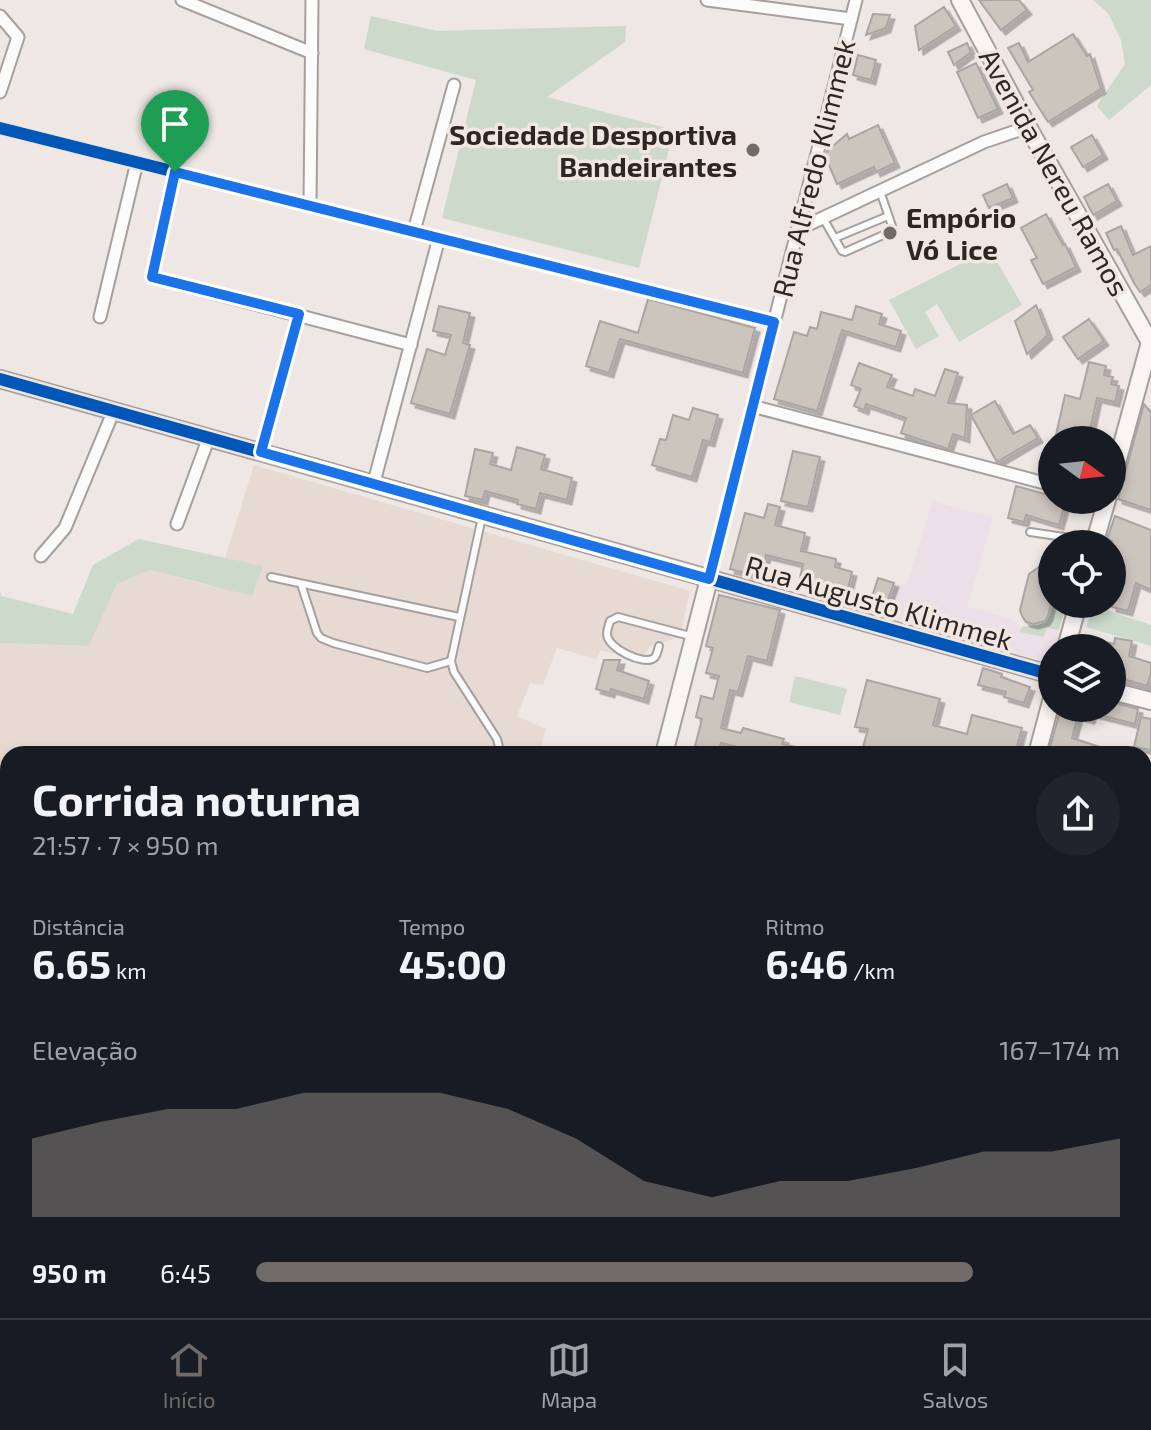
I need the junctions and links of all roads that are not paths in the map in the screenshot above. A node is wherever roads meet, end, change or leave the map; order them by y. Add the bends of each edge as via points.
1 (182, 0) edge
2 (312, 0) edge
3 (707, 0) edge
4 (856, 0) edge
5 (960, 0) edge
6 (0, 16) edge
7 (851, 19) junction
8 (312, 53) junction
9 (454, 85) dead end
10 (0, 92) edge
11 (1028, 127) junction
12 (0, 128) edge
13 (137, 162) junction
14 (175, 172) junction
15 (880, 191) junction
16 (310, 205) junction
17 (888, 216) junction
18 (823, 218) junction
19 (797, 230) junction
20 (414, 231) junction
21 (439, 238) junction
22 (835, 238) junction
23 (299, 314) junction
24 (100, 317) dead end
25 (774, 322) junction
26 (1151, 343) edge
27 (411, 345) junction
28 (0, 379) edge
29 (752, 406) junction
30 (114, 410) junction
31 (1126, 431) edge
32 (209, 437) junction
33 (261, 452) junction
34 (1038, 481) edge
35 (374, 482) junction
36 (482, 514) junction
37 (177, 524) dead end
38 (1030, 532) dead end
39 (1038, 533) edge
40 (41, 556) dead end
41 (271, 577) dead end
42 (709, 579) junction
43 (301, 584) junction
44 (459, 617) junction
45 (694, 637) junction
46 (659, 646) dead end
47 (451, 661) junction
48 (1038, 671) edge
49 (1126, 695) edge
50 (1151, 701) edge
51 (1046, 722) edge
52 (499, 746) edge
53 (666, 746) edge
54 (1039, 746) edge

1 - 8 street
2 - 8 street
3 - 7 street
4 - 7 street, Rua Alfredo Klimmek
5 - 11 street, Avenida Nereu Ramos
6 - 10 street via 18,37
7 - 19 street, Rua Alfredo Klimmek
8 - 16 street
9 - 20 street
11 - 15 street
11 - 26 street, Avenida Nereu Ramos
12 - 13 street
13 - 14 street
13 - 24 street
14 - 16 street
14 - 23 street via 152,277
15 - 17 lane
15 - 18 street
16 - 20 street
17 - 22 lane
17 - 22 lane via 890,232 847,252
18 - 19 street
18 - 22 lane
19 - 25 street, Rua Alfredo Klimmek
20 - 21 street
21 - 25 street
21 - 27 street
23 - 27 street
23 - 33 street
25 - 29 street, Rua Alfredo Klimmek
26 - 31 street
27 - 35 street
28 - 30 street, Rua Augusto Klimmek
29 - 34 street
29 - 42 street, Rua Alfredo Klimmek
30 - 32 street, Rua Augusto Klimmek
30 - 40 street via 65,528
32 - 33 street, Rua Augusto Klimmek
32 - 37 street
33 - 35 street, Rua Augusto Klimmek
35 - 36 street, Rua Augusto Klimmek
36 - 42 street, Rua Augusto Klimmek
36 - 44 lane
38 - 39 lane
41 - 43 lane
42 - 45 street, Rua Alfredo Klimmek
42 - 48 street, Rua Augusto Klimmek
43 - 44 lane
43 - 47 lane via 321,638 427,668
44 - 47 lane
45 - 46 lane via 618,617 610,621 606,634 622,653 647,660 656,657
45 - 53 street, Rua Alfredo Klimmek
47 - 52 lane
49 - 50 street
51 - 54 street

